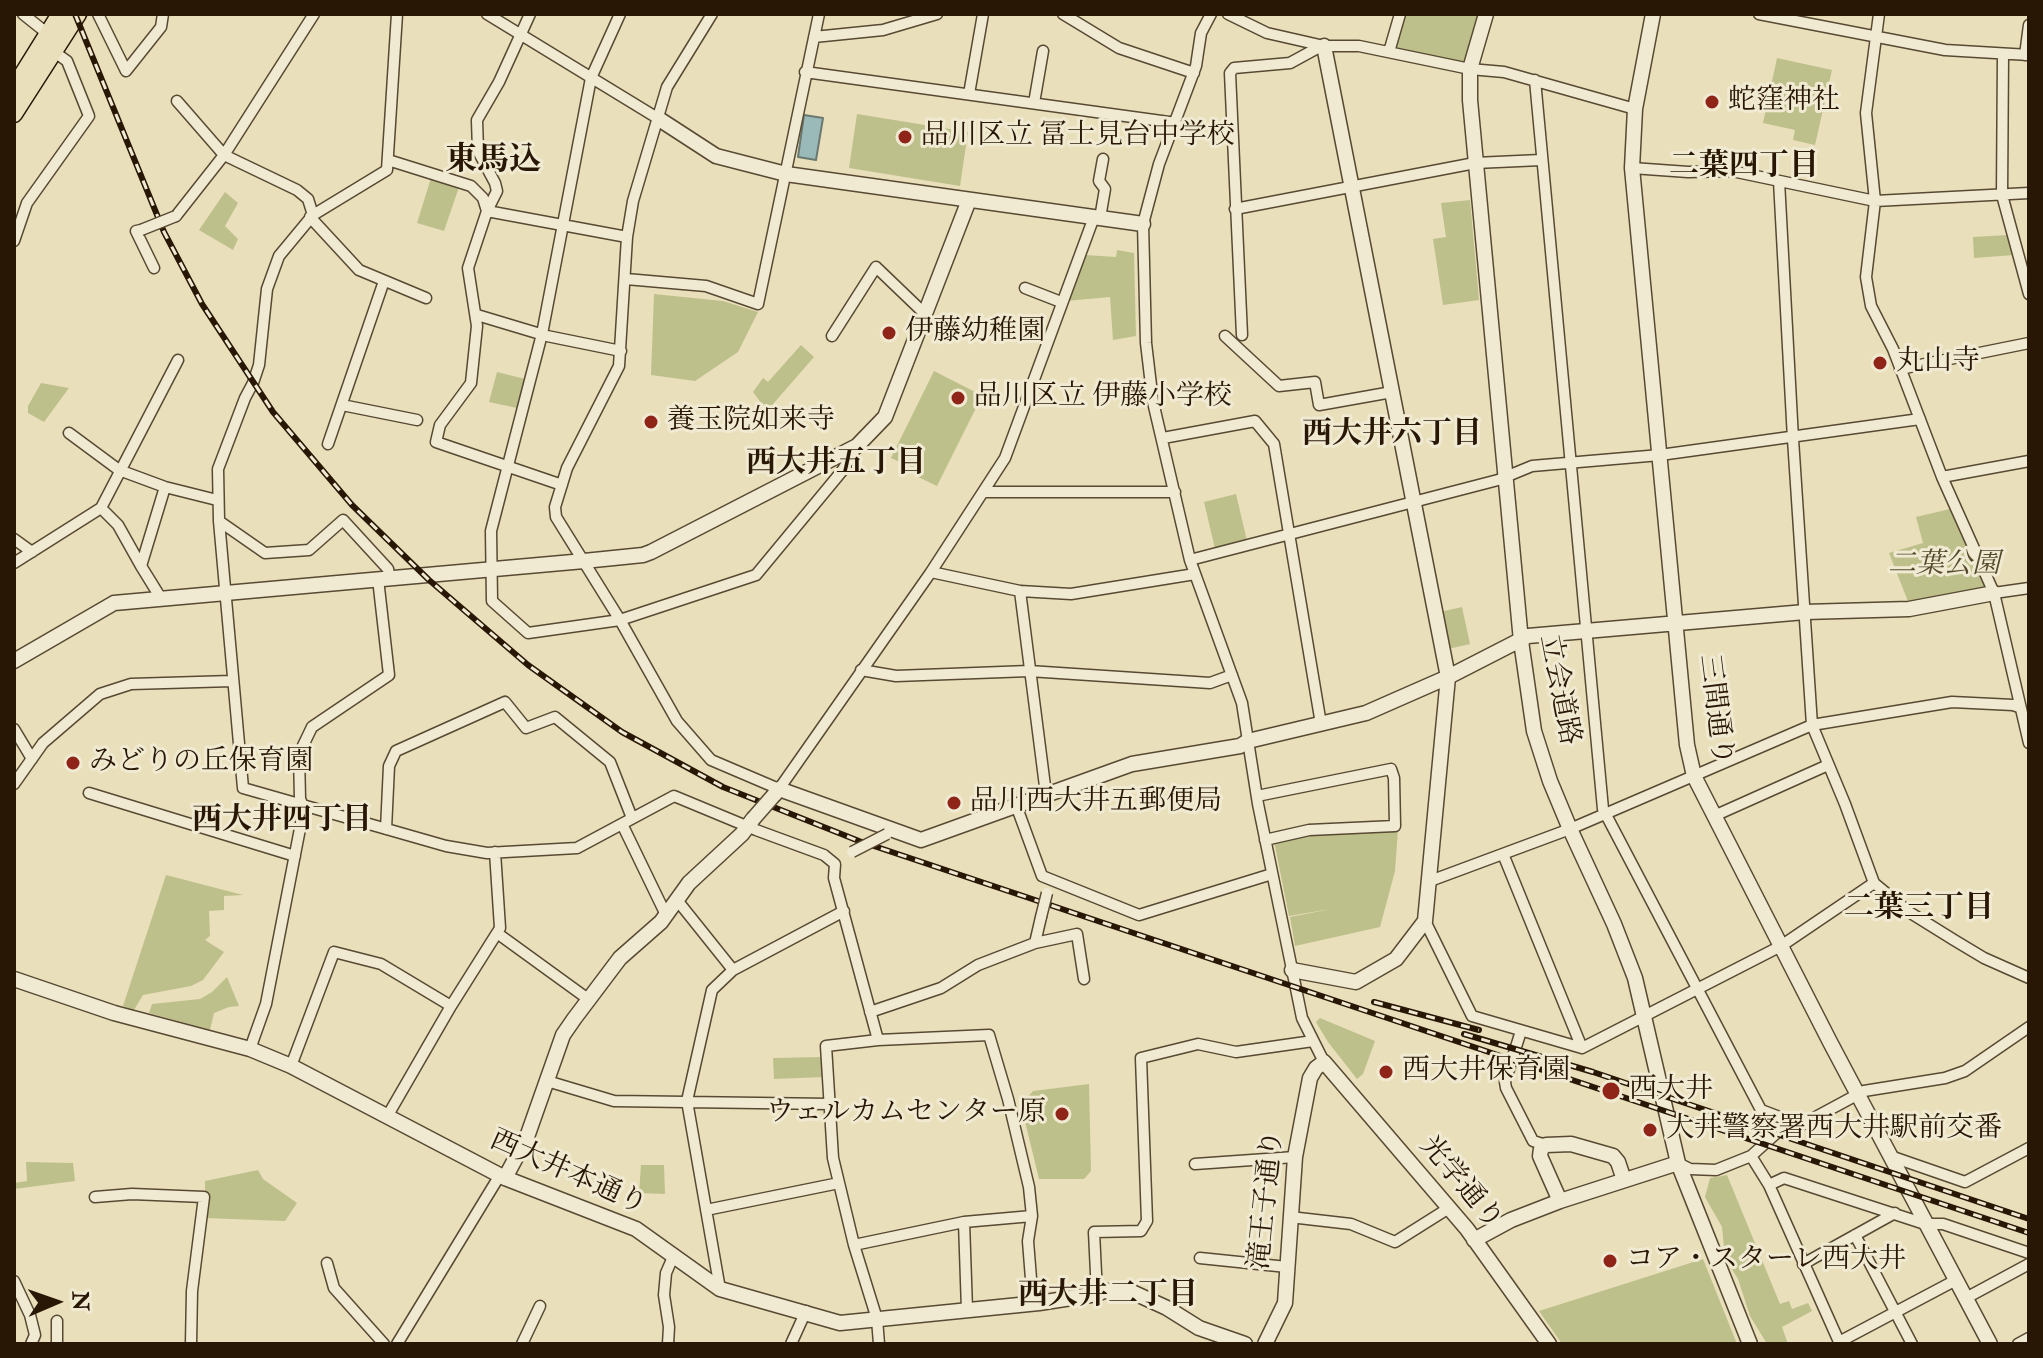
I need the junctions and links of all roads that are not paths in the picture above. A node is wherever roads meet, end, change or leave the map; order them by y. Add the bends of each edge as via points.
1 (23, 14) edge
2 (60, 14) edge
3 (78, 14) edge
4 (98, 14) edge
5 (163, 14) edge
6 (314, 14) edge
7 (397, 14) edge
8 (487, 14) edge
9 (530, 14) edge
10 (620, 14) edge
11 (712, 14) edge
12 (819, 14) edge
13 (937, 14) edge
14 (983, 14) edge
15 (1063, 14) edge
16 (1211, 14) edge
17 (1228, 14) edge
18 (1400, 14) edge
19 (1486, 14) edge
20 (1653, 14) edge
21 (1759, 14) edge
22 (1879, 14) edge
23 (2029, 25) edge
24 (48, 34) junction
25 (521, 34) junction
26 (814, 37) junction
27 (1876, 37) junction
28 (1323, 46) junction
29 (53, 51) junction
30 (1043, 51) dead end
31 (1389, 52) junction
32 (2003, 54) junction
33 (2027, 55) edge
34 (1470, 69) junction
35 (805, 72) junction
36 (1194, 73) junction
37 (591, 78) junction
38 (1535, 80) junction
39 (14, 88) edge
40 (969, 94) junction
41 (177, 101) dead end
42 (1034, 103) junction
43 (1635, 109) junction
44 (14, 114) edge
45 (659, 119) junction
46 (1176, 123) junction
47 (224, 155) junction
48 (1103, 159) dead end
49 (388, 160) junction
50 (1541, 160) junction
51 (1475, 163) junction
52 (1632, 168) junction
53 (786, 174) junction
54 (1779, 181) junction
55 (1351, 188) junction
56 (2029, 193) edge
57 (2002, 195) junction
58 (969, 200) junction
59 (1875, 201) junction
60 (1235, 209) junction
61 (487, 211) junction
62 (312, 216) junction
63 (1097, 218) junction
64 (1143, 224) junction
65 (562, 225) junction
66 (627, 237) junction
67 (14, 241) edge
68 (154, 268) dead end
69 (2026, 270) edge
70 (626, 279) junction
71 (384, 281) junction
72 (1025, 288) dead end
73 (2029, 294) edge
74 (426, 298) dead end
75 (1061, 302) junction
76 (925, 314) junction
77 (477, 315) junction
78 (542, 334) junction
79 (1242, 335) dead end
80 (832, 336) dead end
81 (1225, 336) dead end
82 (2029, 343) edge
83 (621, 351) junction
84 (178, 360) dead end
85 (1900, 369) junction
86 (1392, 392) junction
87 (342, 405) junction
88 (1920, 419) junction
89 (417, 420) dead end
90 (69, 433) dead end
91 (1163, 438) junction
92 (1793, 439) junction
93 (328, 444) dead end
94 (857, 446) junction
95 (1660, 455) junction
96 (2029, 461) edge
97 (1570, 462) junction
98 (507, 465) junction
99 (119, 470) junction
100 (1506, 477) junction
101 (1942, 477) junction
102 (562, 485) junction
103 (165, 487) junction
104 (984, 492) junction
105 (1175, 492) junction
106 (217, 500) junction
107 (1414, 502) junction
108 (101, 508) junction
109 (219, 521) junction
110 (1289, 536) junction
111 (14, 539) edge
112 (32, 552) junction
113 (1190, 560) junction
114 (584, 561) junction
115 (14, 563) edge
116 (141, 566) junction
117 (491, 569) junction
118 (931, 572) junction
119 (1195, 574) junction
120 (384, 578) junction
121 (2029, 588) edge
122 (1020, 591) junction
123 (225, 593) junction
124 (1994, 593) junction
125 (162, 600) junction
126 (1805, 612) junction
127 (620, 620) junction
128 (1678, 623) junction
129 (1585, 632) junction
130 (1521, 641) junction
131 (14, 661) edge
132 (861, 670) junction
133 (1029, 671) junction
134 (1232, 675) junction
135 (1448, 677) junction
136 (232, 681) junction
137 (2022, 702) edge
138 (1321, 724) junction
139 (1812, 725) junction
140 (14, 729) edge
141 (1248, 741) junction
142 (2029, 743) edge
143 (32, 759) junction
144 (1828, 765) junction
145 (1694, 776) junction
146 (14, 784) edge
147 (776, 792) junction
148 (89, 793) dead end
149 (1046, 794) junction
150 (1257, 796) junction
151 (1016, 805) junction
152 (304, 808) junction
153 (1604, 815) junction
154 (1714, 816) junction
155 (627, 821) junction
156 (750, 823) junction
157 (386, 829) junction
158 (1570, 829) junction
159 (891, 832) junction
160 (1265, 840) junction
161 (495, 852) junction
162 (1503, 854) junction
163 (295, 856) junction
164 (835, 864) junction
165 (1272, 874) junction
166 (1430, 881) junction
167 (1874, 883) junction
168 (1049, 887) junction
169 (677, 900) junction
170 (844, 911) junction
171 (666, 915) junction
172 (1425, 921) junction
173 (497, 933) junction
174 (1035, 943) junction
175 (1781, 946) junction
176 (733, 970) junction
177 (1292, 970) junction
178 (2029, 978) edge
179 (14, 979) edge
180 (1084, 979) dead end
181 (1698, 990) junction
182 (588, 999) junction
183 (451, 1006) junction
184 (870, 1012) junction
185 (1644, 1018) junction
186 (2029, 1027) edge
187 (1521, 1031) junction
188 (878, 1040) junction
189 (1313, 1041) junction
190 (1582, 1048) junction
191 (250, 1049) junction
192 (1324, 1062) junction
193 (291, 1066) junction
194 (547, 1081) junction
195 (1858, 1093) junction
196 (687, 1101) junction
197 (830, 1104) junction
198 (388, 1115) junction
199 (1790, 1121) junction
200 (1546, 1145) junction
201 (2029, 1148) edge
202 (1751, 1156) junction
203 (1890, 1156) junction
204 (1295, 1157) junction
205 (1678, 1163) junction
206 (1195, 1164) dead end
207 (503, 1176) junction
208 (1624, 1180) junction
209 (839, 1183) junction
210 (1769, 1185) junction
211 (95, 1197) dead end
212 (1560, 1201) junction
213 (1449, 1208) junction
214 (706, 1210) junction
215 (1895, 1213) junction
216 (1032, 1216) junction
217 (1290, 1217) junction
218 (964, 1222) junction
219 (1925, 1224) junction
220 (1855, 1235) junction
221 (1474, 1240) junction
222 (854, 1245) junction
223 (2029, 1253) edge
224 (673, 1257) junction
225 (1200, 1258) dead end
226 (327, 1263) dead end
227 (1803, 1264) junction
228 (2029, 1264) edge
229 (1287, 1267) junction
230 (1956, 1280) junction
231 (14, 1281) edge
232 (720, 1289) junction
233 (1097, 1294) junction
234 (1966, 1298) junction
235 (1033, 1304) junction
236 (540, 1306) dead end
237 (967, 1310) junction
238 (806, 1311) junction
239 (1896, 1313) junction
240 (877, 1319) junction
241 (57, 1321) dead end
242 (2029, 1338) edge
243 (1839, 1343) edge
244 (31, 1344) edge
245 (57, 1344) edge
246 (191, 1344) edge
247 (384, 1344) edge
248 (397, 1344) edge
249 (522, 1344) edge
250 (668, 1344) edge
251 (791, 1344) edge
252 (879, 1344) edge
253 (1245, 1344) edge
254 (1265, 1344) edge
255 (1549, 1344) edge
256 (1750, 1344) edge
257 (1912, 1344) edge
258 (1990, 1344) edge
259 (2018, 1344) edge

1 - 24 street
2 - 24 main road
3 - 29 main road
4 - 5 street via 126,71 161,27
6 - 47 street
7 - 49 street
8 - 25 street
9 - 25 street
10 - 37 street
11 - 45 street via 667,87
12 - 26 street
13 - 26 street via 883,30
14 - 40 street
15 - 36 street via 1119,48
16 - 36 street via 1201,33
17 - 28 street via 1267,33
18 - 31 street
19 - 34 street, 立会道路
20 - 43 street, 三間通り
21 - 27 street
22 - 27 street
23 - 33 street
24 - 39 main road
25 - 37 street
25 - 61 street via 477,120 478,151 497,191
26 - 35 street
27 - 32 street
27 - 59 street via 1866,113
28 - 31 street
28 - 55 street
28 - 60 street via 1290,63 1234,68 1230,73
29 - 44 main road
29 - 67 street via 67,61 89,116 27,203
30 - 42 street
31 - 34 street
32 - 33 street
32 - 57 street
34 - 38 street
34 - 51 street, 立会道路
35 - 40 street
35 - 53 street
36 - 46 street
37 - 45 street
37 - 65 street
38 - 43 street
38 - 50 street
40 - 42 street
41 - 47 street
42 - 46 street
43 - 52 street, 三間通り
45 - 53 street via 716,156
45 - 66 street
46 - 64 street
47 - 62 street via 297,190 308,199
47 - 68 street, bridge via 176,216 136,231
48 - 63 street via 1099,181 1105,189
49 - 61 street via 471,186
49 - 62 street via 387,170
50 - 51 street
50 - 97 street
51 - 55 street
51 - 100 street, 立会道路
52 - 54 street via 1732,171
52 - 95 street, 三間通り
53 - 58 street
53 - 70 street via 758,304 706,286
54 - 59 street
54 - 92 street
55 - 60 street
55 - 86 street
56 - 57 street
57 - 59 street
57 - 69 street
58 - 63 street
58 - 76 street
59 - 85 street via 1866,277 1871,306
60 - 79 street
61 - 65 street
61 - 77 street via 468,268
62 - 71 street via 359,270
62 - 106 street via 279,256 267,289 259,365 218,469
63 - 64 street
63 - 75 street
64 - 91 street via 1146,343
65 - 66 street
65 - 78 street
66 - 70 street
69 - 73 street
70 - 83 street
71 - 74 street
71 - 87 street
72 - 75 street
75 - 104 street via 1005,458
76 - 80 street via 876,267
76 - 94 street via 885,417
77 - 78 street
77 - 98 street via 471,383 440,425 436,442
78 - 83 street
78 - 98 street
81 - 86 street via 1279,386 1315,382 1319,405
82 - 85 street
83 - 102 street via 619,366
84 - 99 street
85 - 88 street
86 - 107 street
87 - 89 street
87 - 93 street
88 - 92 street
88 - 101 street
90 - 99 street
91 - 105 street
91 - 110 street via 1255,421 1274,444
92 - 95 street
92 - 126 street
94 - 114 street via 643,555
94 - 127 street via 756,575
95 - 97 street
95 - 128 street, 三間通り
96 - 101 street
97 - 100 street via 1532,466
97 - 129 street
98 - 102 street
98 - 117 street via 491,531
99 - 103 street
99 - 108 street
100 - 107 street
100 - 130 street, 立会道路
101 - 124 street
102 - 114 street via 556,517
103 - 106 street
103 - 116 street
104 - 105 street
104 - 118 street
105 - 113 street
106 - 109 street
107 - 110 street
107 - 135 street
108 - 112 street
108 - 116 street via 118,525
109 - 120 street via 265,553 309,550 343,520 388,569
109 - 123 street
110 - 113 street
110 - 138 street
111 - 112 street
112 - 115 street
113 - 119 street
114 - 117 street
114 - 127 street
116 - 125 street
117 - 120 street
117 - 127 street via 492,601 528,633
118 - 122 street
118 - 132 street
119 - 122 street via 1071,594
119 - 134 street
120 - 123 street
120 - 152 street via 389,675 312,727 299,754
121 - 124 street
122 - 133 street
123 - 125 street
123 - 136 street
124 - 126 street via 1909,609
124 - 137 street
125 - 131 street via 114,603
126 - 128 street
126 - 139 street
127 - 147 street via 677,721 711,760
128 - 129 street
128 - 145 street, 三間通り
129 - 130 street
129 - 153 street
130 - 135 street
130 - 158 street, 立会道路 via 1534,731
132 - 133 street via 896,676
132 - 147 street
133 - 134 street via 1210,683
133 - 149 street
134 - 141 street
135 - 138 street via 1366,713
135 - 166 street
136 - 143 street via 131,684 100,694
136 - 152 street via 243,788
137 - 139 street via 1952,702
137 - 142 street
138 - 141 street
139 - 144 street
139 - 145 street
140 - 143 street
141 - 149 street via 1132,764
141 - 150 street
143 - 146 street
144 - 154 street
144 - 167 street
145 - 153 street
145 - 154 street, 三間通り
147 - 156 street, bridge
147 - 159 street
148 - 163 street
149 - 151 street
150 - 160 street
150 - 160 street via 1391,769 1394,778 1395,826 1309,830
151 - 159 street via 921,840
151 - 168 street
152 - 157 street
152 - 163 street
153 - 158 street
153 - 181 street
154 - 175 street, 三間通り
155 - 156 street via 674,796
155 - 157 street via 610,762 555,717 526,728 505,702 396,751 389,766
155 - 161 street via 577,848
155 - 171 street
156 - 164 street
156 - 169 street
157 - 161 street via 446,846
158 - 162 street
158 - 185 street, 立会道路 via 1614,924
159 - 164 street, bridge
160 - 165 street
161 - 173 street
162 - 166 street
162 - 190 street
163 - 191 street via 266,1004
164 - 170 street
165 - 168 street via 1139,915
165 - 177 street
166 - 172 street
167 - 175 street
167 - 178 street via 1954,940
168 - 174 street, bridge
169 - 171 street
169 - 176 street
170 - 176 street
170 - 184 street
171 - 182 street via 620,958
172 - 177 street via 1396,959 1356,982
172 - 187 street via 1472,1016
173 - 182 street
173 - 183 street
174 - 180 street via 1077,934
174 - 184 street via 978,965 941,988
175 - 181 street
175 - 195 street, 三間通り
176 - 196 street via 712,990
177 - 189 street via 1302,1018
179 - 191 street, 西大井本通り via 114,1013
181 - 185 street
181 - 199 street via 1761,1110
182 - 194 street via 563,1035
183 - 193 street via 381,964 334,952
183 - 198 street
184 - 188 street
185 - 190 street
185 - 205 street, 立会道路
186 - 195 street via 1965,1071
187 - 190 street
187 - 200 street via 1505,1085 1533,1141
188 - 197 street via 826,1046
188 - 216 street via 989,1035 1024,1165
189 - 192 street
189 - 233 street via 1236,1052 1198,1044 1141,1058 1147,1221 1141,1231 1094,1232
191 - 193 street, 西大井本通り
192 - 204 street, 滝王子通り via 1310,1078
192 - 213 street, 光学通り
193 - 198 street, 西大井本通り
194 - 196 street via 614,1101
194 - 207 street via 527,1137
195 - 199 street via 1801,1125
195 - 203 street, 三間通り
196 - 197 street
196 - 214 street
197 - 209 street
198 - 207 street, 西大井本通り
199 - 202 street
200 - 208 street via 1571,1144 1613,1156
200 - 212 street via 1540,1156
201 - 203 street via 1965,1182
202 - 205 street via 1716,1170
202 - 210 street
203 - 219 street, 三間通り
204 - 206 street
204 - 217 street, 滝王子通り
205 - 208 street
205 - 256 street
207 - 224 street, 西大井本通り via 636,1229
207 - 248 street
208 - 212 street
209 - 214 street
209 - 222 street
210 - 215 street via 1784,1178
210 - 227 street
211 - 246 street via 204,1197
212 - 221 street
213 - 217 street via 1395,1242 1351,1224
213 - 221 street, 光学通り
214 - 232 street
215 - 219 street
215 - 220 street
216 - 218 street
216 - 235 street via 1028,1241
217 - 229 street, 滝王子通り
218 - 222 street
218 - 237 street
219 - 223 street via 1943,1224
219 - 230 street, 三間通り
220 - 227 street
220 - 239 street
221 - 255 street, 光学通り
222 - 240 street
224 - 232 street, 西大井本通り
224 - 250 street via 664,1295
225 - 229 street
226 - 247 street via 334,1288
227 - 243 street
228 - 234 street
229 - 254 street, 滝王子通り via 1285,1303
230 - 234 street, 三間通り
230 - 239 street
231 - 244 street via 30,1315 35,1335
232 - 238 street, 西大井本通り
233 - 235 street, 西大井本通り
233 - 253 street, 西大井本通り via 1132,1292 1199,1328
234 - 258 street, 三間通り
235 - 237 street, 西大井本通り
236 - 249 street
237 - 240 street, 西大井本通り
238 - 240 street, 西大井本通り via 840,1323
238 - 251 street
239 - 243 street
239 - 257 street
240 - 252 street
241 - 245 street
242 - 259 street

